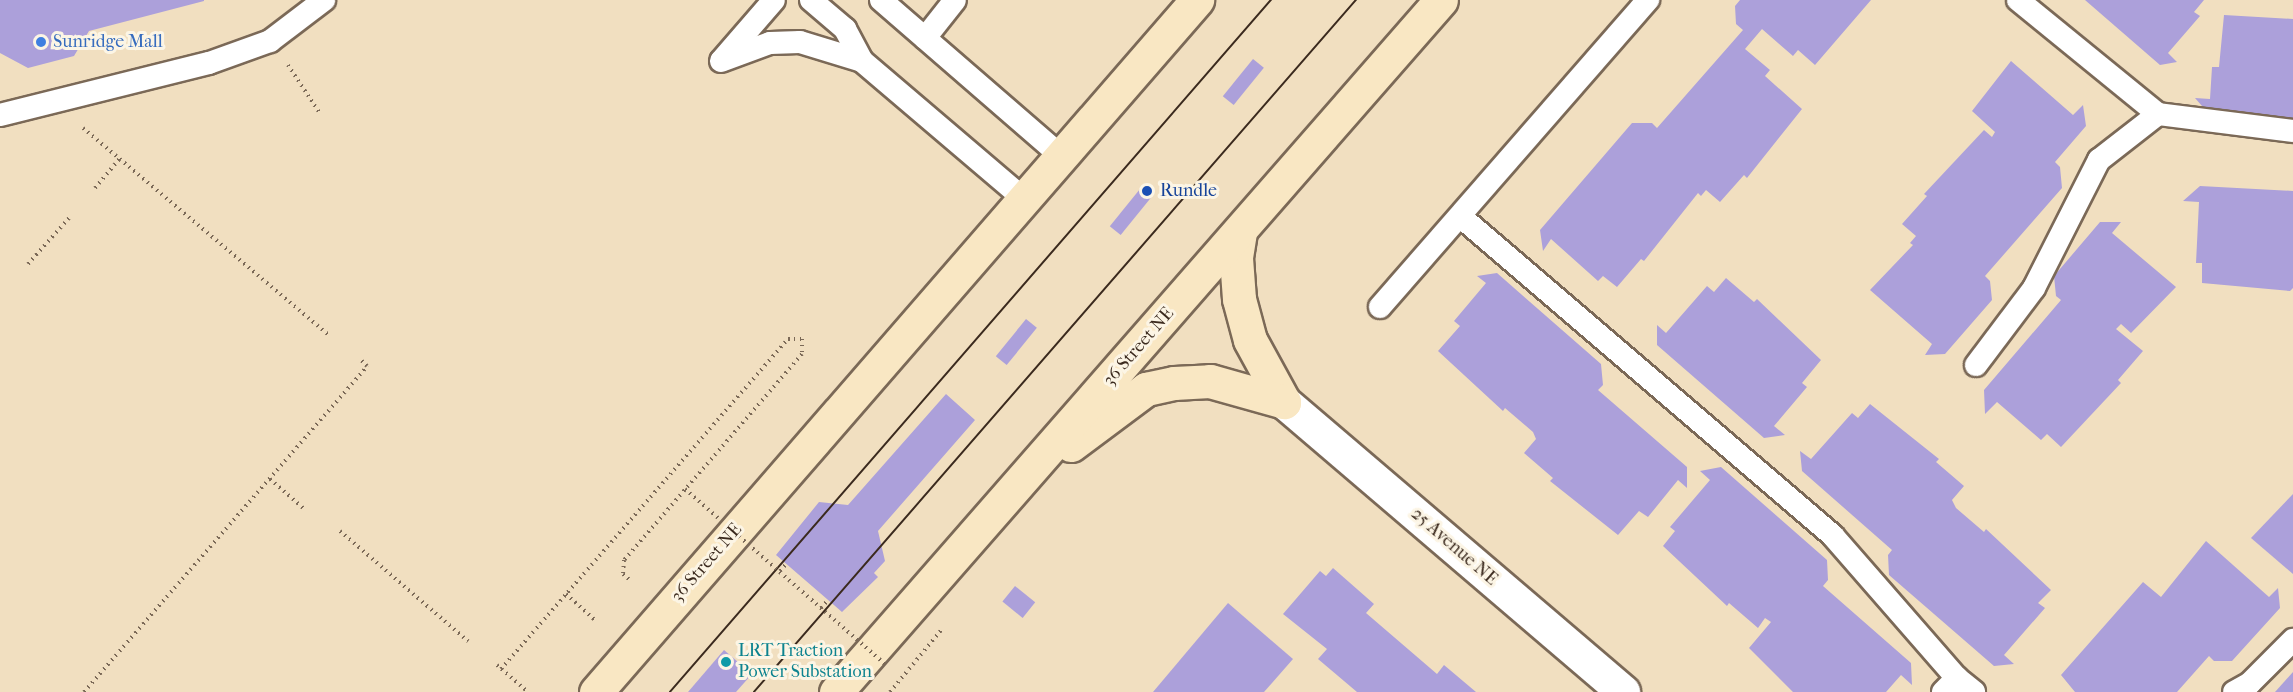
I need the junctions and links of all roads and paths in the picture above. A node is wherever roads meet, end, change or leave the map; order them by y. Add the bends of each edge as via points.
1 (324, 0) edge
2 (774, 0) edge
3 (812, 0) edge
4 (881, 0) edge
5 (956, 0) edge
6 (1197, 0) edge
7 (1441, 0) edge
8 (1648, 0) edge
9 (2018, 0) edge
10 (925, 38) junction
11 (285, 59) dead end
12 (862, 61) junction
13 (318, 112) dead end
14 (2158, 114) junction
15 (0, 115) edge
16 (77, 123) dead end
17 (2293, 131) edge
18 (1061, 156) junction
19 (120, 158) junction
20 (95, 188) dead end
21 (1024, 199) junction
22 (1460, 216) junction
23 (69, 218) dead end
24 (1240, 232) junction
25 (28, 264) dead end
26 (1380, 307) dead end
27 (329, 335) dead end
28 (361, 360) dead end
29 (1976, 365) dead end
30 (1284, 402) junction
31 (270, 479) junction
32 (1021, 482) junction
33 (685, 489) junction
34 (303, 508) dead end
35 (340, 531) dead end
36 (786, 564) dead end
37 (780, 572) junction
38 (631, 581) dead end
39 (566, 594) junction
40 (828, 600) dead end
41 (821, 608) junction
42 (596, 621) dead end
43 (941, 634) dead end
44 (2293, 640) edge
45 (468, 641) dead end
46 (888, 666) dead end
47 (1958, 687) edge
48 (84, 692) edge
49 (528, 692) edge
50 (596, 692) edge
51 (836, 692) edge
52 (890, 692) edge
53 (1623, 692) edge
54 (2234, 692) edge

1 - 15 lane via 270,40 209,63
2 - 12 lane via 721,61 770,43 800,42
3 - 12 lane via 844,29
4 - 10 lane
5 - 10 lane
6 - 18 main road, 36 Street NE
7 - 24 main road, 36 Street NE
8 - 22 lane
9 - 14 lane
10 - 18 lane
11 - 13 path
12 - 21 lane
14 - 17 lane
14 - 29 lane via 2099,160 2034,288
16 - 19 path
18 - 21 main road, 36 Street NE
19 - 20 path
19 - 27 path
21 - 50 main road, 36 Street NE
22 - 26 lane
22 - 47 lane via 1833,536
23 - 25 path
24 - 30 main road via 1236,258 1239,299 1250,340
24 - 32 main road, 36 Street NE
28 - 31 path via 367,366
30 - 32 main road via 1210,381 1146,389
30 - 53 street, 25 Avenue NE
31 - 34 path
31 - 48 path
32 - 51 main road, 36 Street NE
33 - 37 path, bridge
33 - 38 path via 624,560 622,574
33 - 39 path via 802,354 802,339 788,339
35 - 45 path
36 - 37 path
37 - 41 path, bridge
39 - 42 path
39 - 49 path via 499,667
40 - 41 path
41 - 46 path, bridge
43 - 52 path
44 - 54 lane via 2250,683

